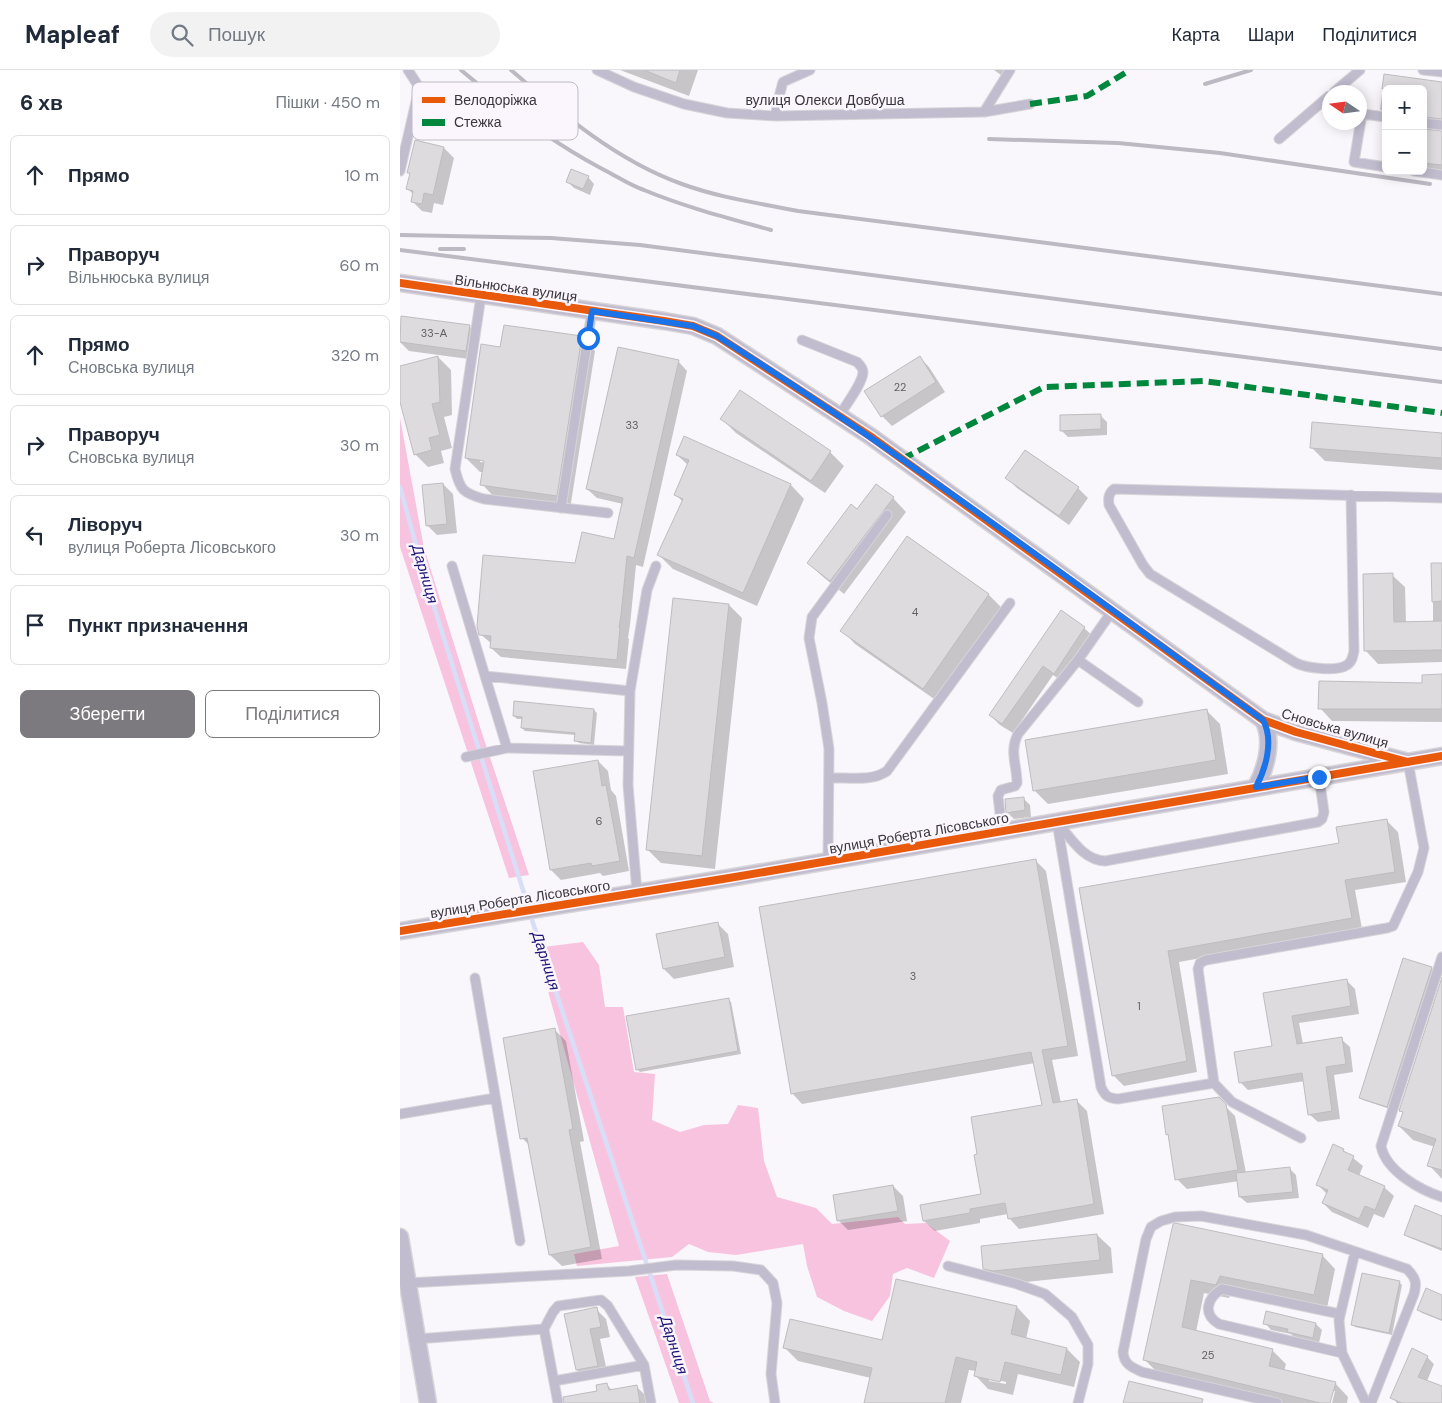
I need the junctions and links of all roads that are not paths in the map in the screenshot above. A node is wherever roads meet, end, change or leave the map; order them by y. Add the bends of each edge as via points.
1 (408, 70) edge
2 (597, 70) edge
3 (810, 70) edge
4 (1010, 70) edge
5 (1360, 70) edge
6 (1424, 70) edge
7 (1442, 72) edge
8 (416, 82) edge
9 (1342, 85) edge
10 (1322, 103) edge
11 (1030, 104) dead end
12 (984, 112) junction
13 (776, 116) junction
14 (1382, 116) edge
15 (412, 119) edge
16 (1427, 123) edge
17 (1442, 125) edge
18 (1279, 139) dead end
19 (1382, 166) edge
20 (400, 171) edge
21 (1427, 173) edge
22 (1442, 176) edge
23 (400, 284) edge
24 (481, 296) junction
25 (592, 311) junction
26 (717, 336) joint
27 (802, 340) dead end
28 (839, 416) junction
29 (1351, 495) junction
30 (1442, 498) edge
31 (560, 508) junction
32 (608, 513) dead end
33 (887, 515) dead end
34 (452, 566) dead end
35 (656, 566) dead end
36 (1010, 602) dead end
37 (1113, 610) junction
38 (1078, 660) junction
39 (485, 676) junction
40 (630, 690) junction
41 (1138, 702) dead end
42 (1263, 720) junction
43 (507, 748) junction
44 (628, 751) junction
45 (1442, 756) edge
46 (466, 758) dead end
47 (1408, 762) junction
48 (1319, 777) junction
49 (829, 778) junction
50 (1256, 787) junction
51 (1057, 822) junction
52 (1002, 831) junction
53 (828, 861) junction
54 (637, 892) junction
55 (400, 931) edge
56 (1442, 957) edge
57 (475, 978) dead end
58 (1214, 1082) junction
59 (495, 1098) junction
60 (400, 1114) edge
61 (1301, 1138) dead end
62 (1442, 1198) edge
63 (400, 1237) edge
64 (520, 1241) dead end
65 (1355, 1252) junction
66 (948, 1266) dead end
67 (408, 1283) junction
68 (1340, 1314) junction
69 (544, 1329) junction
70 (417, 1339) junction
71 (1342, 1353) junction
72 (644, 1365) junction
73 (554, 1381) junction
74 (428, 1403) edge
75 (558, 1403) edge
76 (651, 1403) edge
77 (775, 1403) edge
78 (1078, 1403) edge
79 (1277, 1403) edge
80 (1366, 1403) edge
81 (1371, 1403) edge

1 - 8 lane
2 - 13 lane, вулиця Олекси Довбуша via 684,104 727,113
3 - 13 lane via 783,82
4 - 12 lane
5 - 9 lane
6 - 7 lane
10 - 18 lane
11 - 12 lane, вулиця Олекси Довбуша
12 - 13 lane, вулиця Олекси Довбуша
14 - 19 lane via 1362,114 1354,162
15 - 20 lane
16 - 17 lane
21 - 22 lane
23 - 24 street, Вільнюська вулиця
24 - 25 street, Вільнюська вулиця
24 - 31 lane via 455,469 459,484 468,494 484,499
25 - 26 street, Вільнюська вулиця via 683,324
25 - 31 lane
26 - 28 street, Сновська вулиця
27 - 28 lane via 857,362 861,367 860,383
28 - 37 street, Сновська вулиця
29 - 29 lane via 1114,488 1108,499 1150,574 1300,665 1313,668 1348,665 1354,651
29 - 30 lane
31 - 32 lane
33 - 49 lane via 812,617 808,638 829,749
34 - 39 lane
35 - 40 lane via 647,590
36 - 49 lane via 887,771 872,777
37 - 38 lane
37 - 42 street, Сновська вулиця
38 - 41 lane
38 - 52 lane via 1014,740 1017,783 1001,790 998,796
39 - 40 lane
39 - 43 lane
40 - 44 lane
42 - 47 street, Сновська вулиця
42 - 50 street, Сновська вулиця via 1268,728 1268,746
43 - 44 lane
43 - 46 lane
44 - 54 lane
45 - 47 street, вулиця Роберта Лісовського
47 - 48 street, вулиця Роберта Лісовського
47 - 58 lane via 1424,848 1418,872 1392,926 1200,963 1198,976
48 - 50 street, вулиця Роберта Лісовського
48 - 51 lane via 1324,812 1318,822 1105,861 1085,854
49 - 53 lane
50 - 51 street, вулиця Роберта Лісовського
51 - 52 street, вулиця Роберта Лісовського
51 - 58 lane via 1104,1095 1118,1099
52 - 53 street, вулиця Роберта Лісовського
53 - 54 street, вулиця Роберта Лісовського
54 - 55 street, вулиця Роберта Лісовського
56 - 62 lane via 1381,1146 1393,1168 1425,1192
57 - 59 lane
58 - 61 lane via 1232,1102
59 - 60 lane
59 - 64 lane
63 - 67 street
65 - 68 lane
65 - 79 lane via 1306,1236 1201,1216 1175,1216 1151,1227 1123,1352 1124,1360 1142,1372
65 - 81 lane via 1408,1269 1416,1284
66 - 78 lane via 1045,1294 1072,1317 1088,1344 1088,1364
67 - 70 street
67 - 77 lane via 629,1271 676,1265 761,1270 773,1283 776,1303 771,1374
68 - 71 lane
68 - 71 lane via 1222,1289 1210,1300 1208,1311 1211,1319 1219,1324
69 - 70 lane
69 - 72 lane via 558,1306 600,1300 608,1306
69 - 73 lane
70 - 74 street
71 - 80 lane
72 - 73 lane
72 - 76 lane
73 - 75 lane

